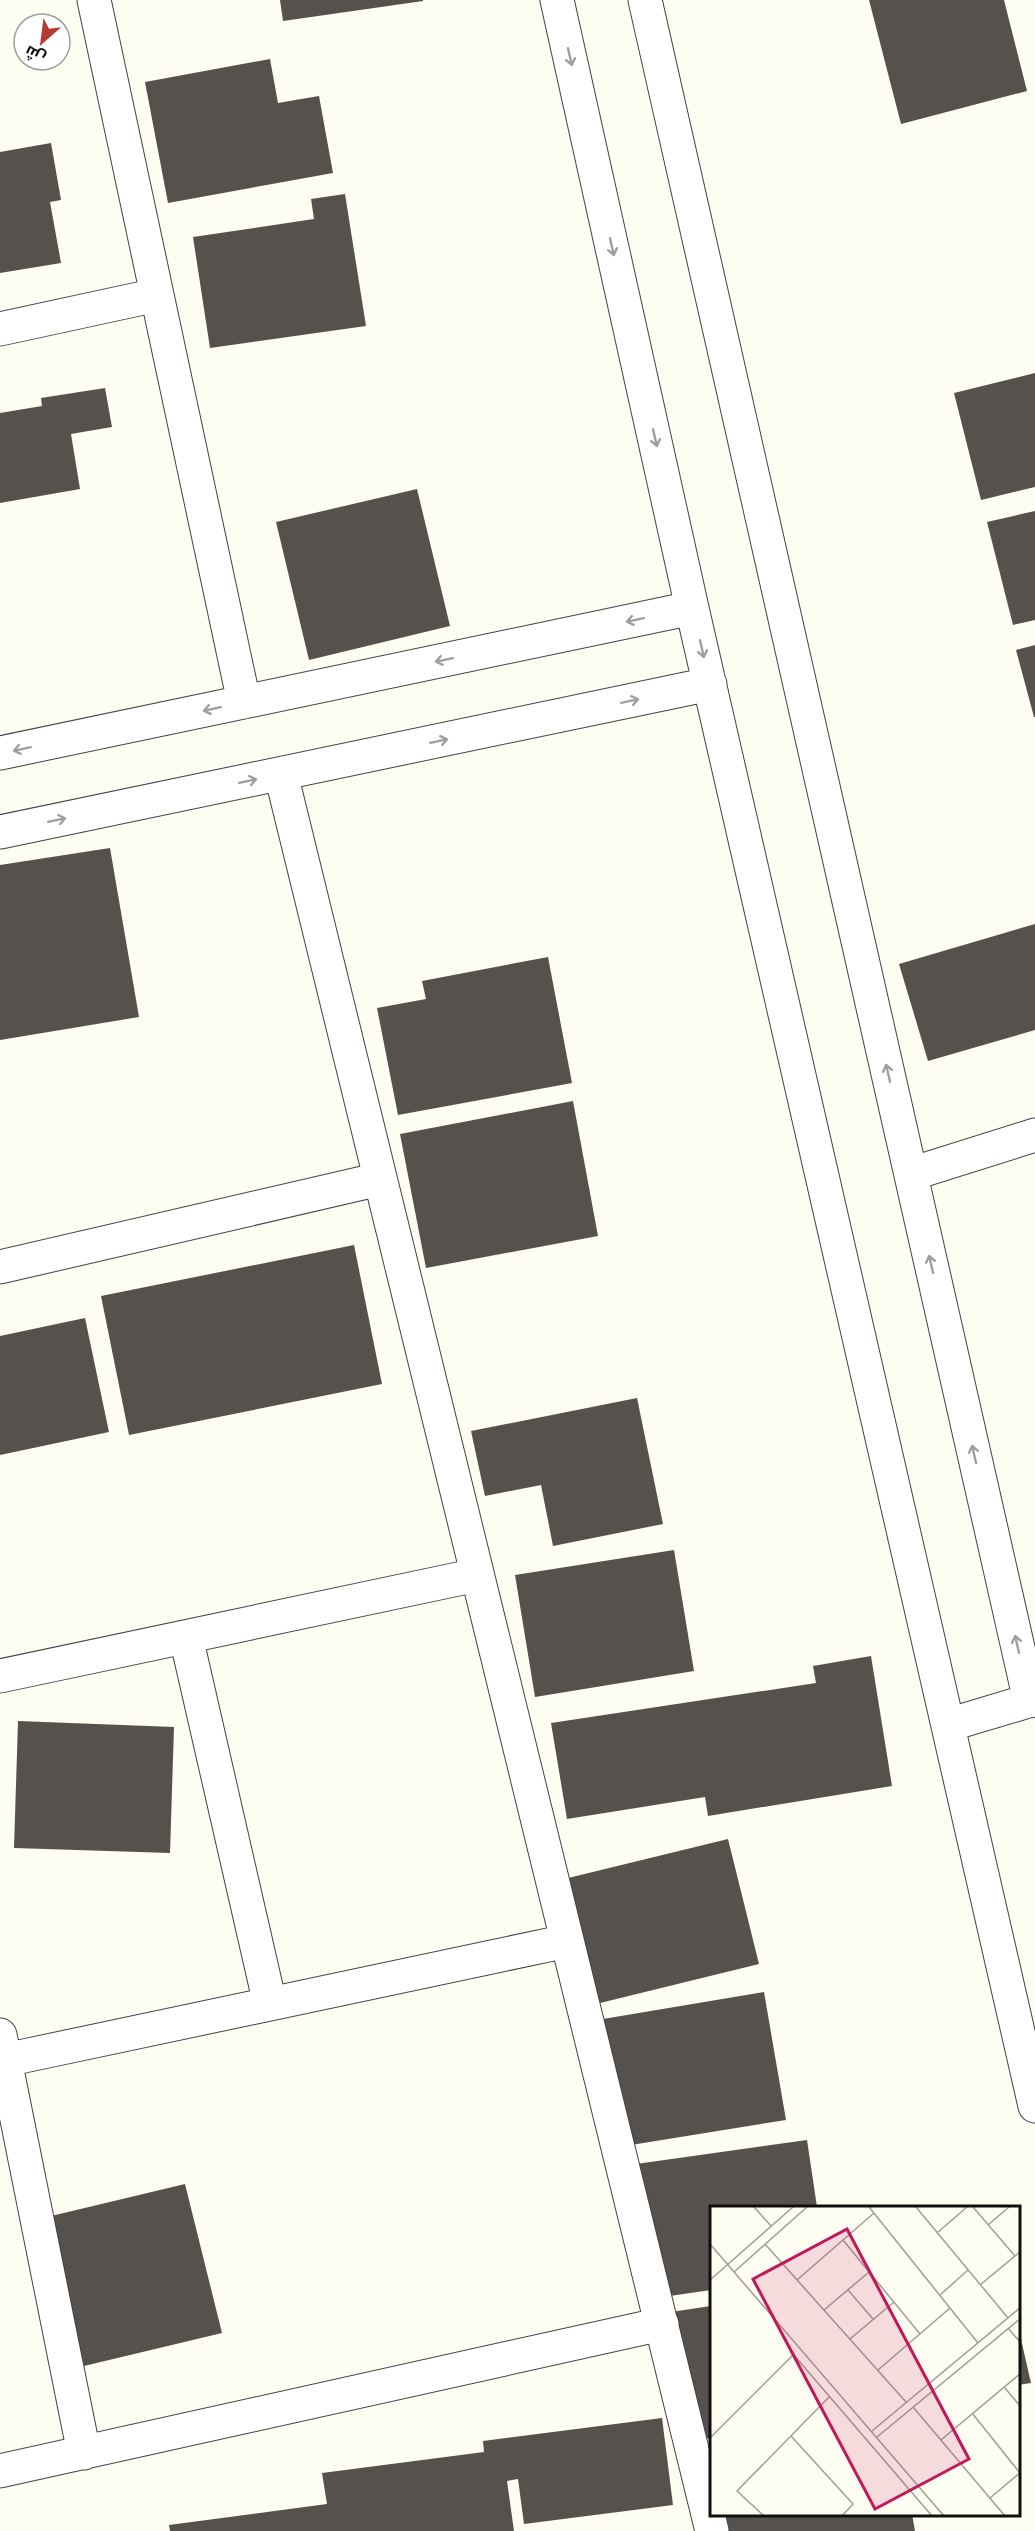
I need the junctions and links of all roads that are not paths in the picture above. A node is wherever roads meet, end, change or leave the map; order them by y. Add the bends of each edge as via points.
1 (94, 0) edge
2 (557, 0) edge
3 (645, 0) edge
4 (157, 295) junction
5 (0, 329) edge
6 (693, 608) junction
7 (710, 684) junction
8 (244, 702) junction
9 (0, 753) edge
10 (281, 774) junction
11 (0, 832) edge
12 (1035, 1135) edge
13 (911, 1174) junction
14 (380, 1179) junction
15 (0, 1267) edge
16 (477, 1575) junction
17 (186, 1636) junction
18 (0, 1676) edge
19 (1032, 1700) edge
20 (948, 1725) junction
21 (567, 1941) junction
22 (270, 2004) junction
23 (2, 2048) edge
24 (1035, 2106) edge
25 (662, 2324) junction
26 (84, 2453) junction
27 (0, 2472) edge
28 (712, 2531) edge

1 - 4 street
2 -> 6 street
13 -> 3 street
4 - 5 street
4 - 8 street
6 -> 7 street
6 -> 8 street
10 -> 7 street
7 - 20 street
8 -> 9 street
11 -> 10 street
10 - 14 street
12 - 13 street
19 -> 13 street
14 - 15 street
14 - 16 street
16 - 17 street
16 - 21 street
17 - 18 street
17 - 22 street
19 - 20 street
20 - 24 street
21 - 22 street
21 - 25 street
22 - 23 street
23 - 26 street
25 - 26 street
25 - 28 street
26 - 27 street

